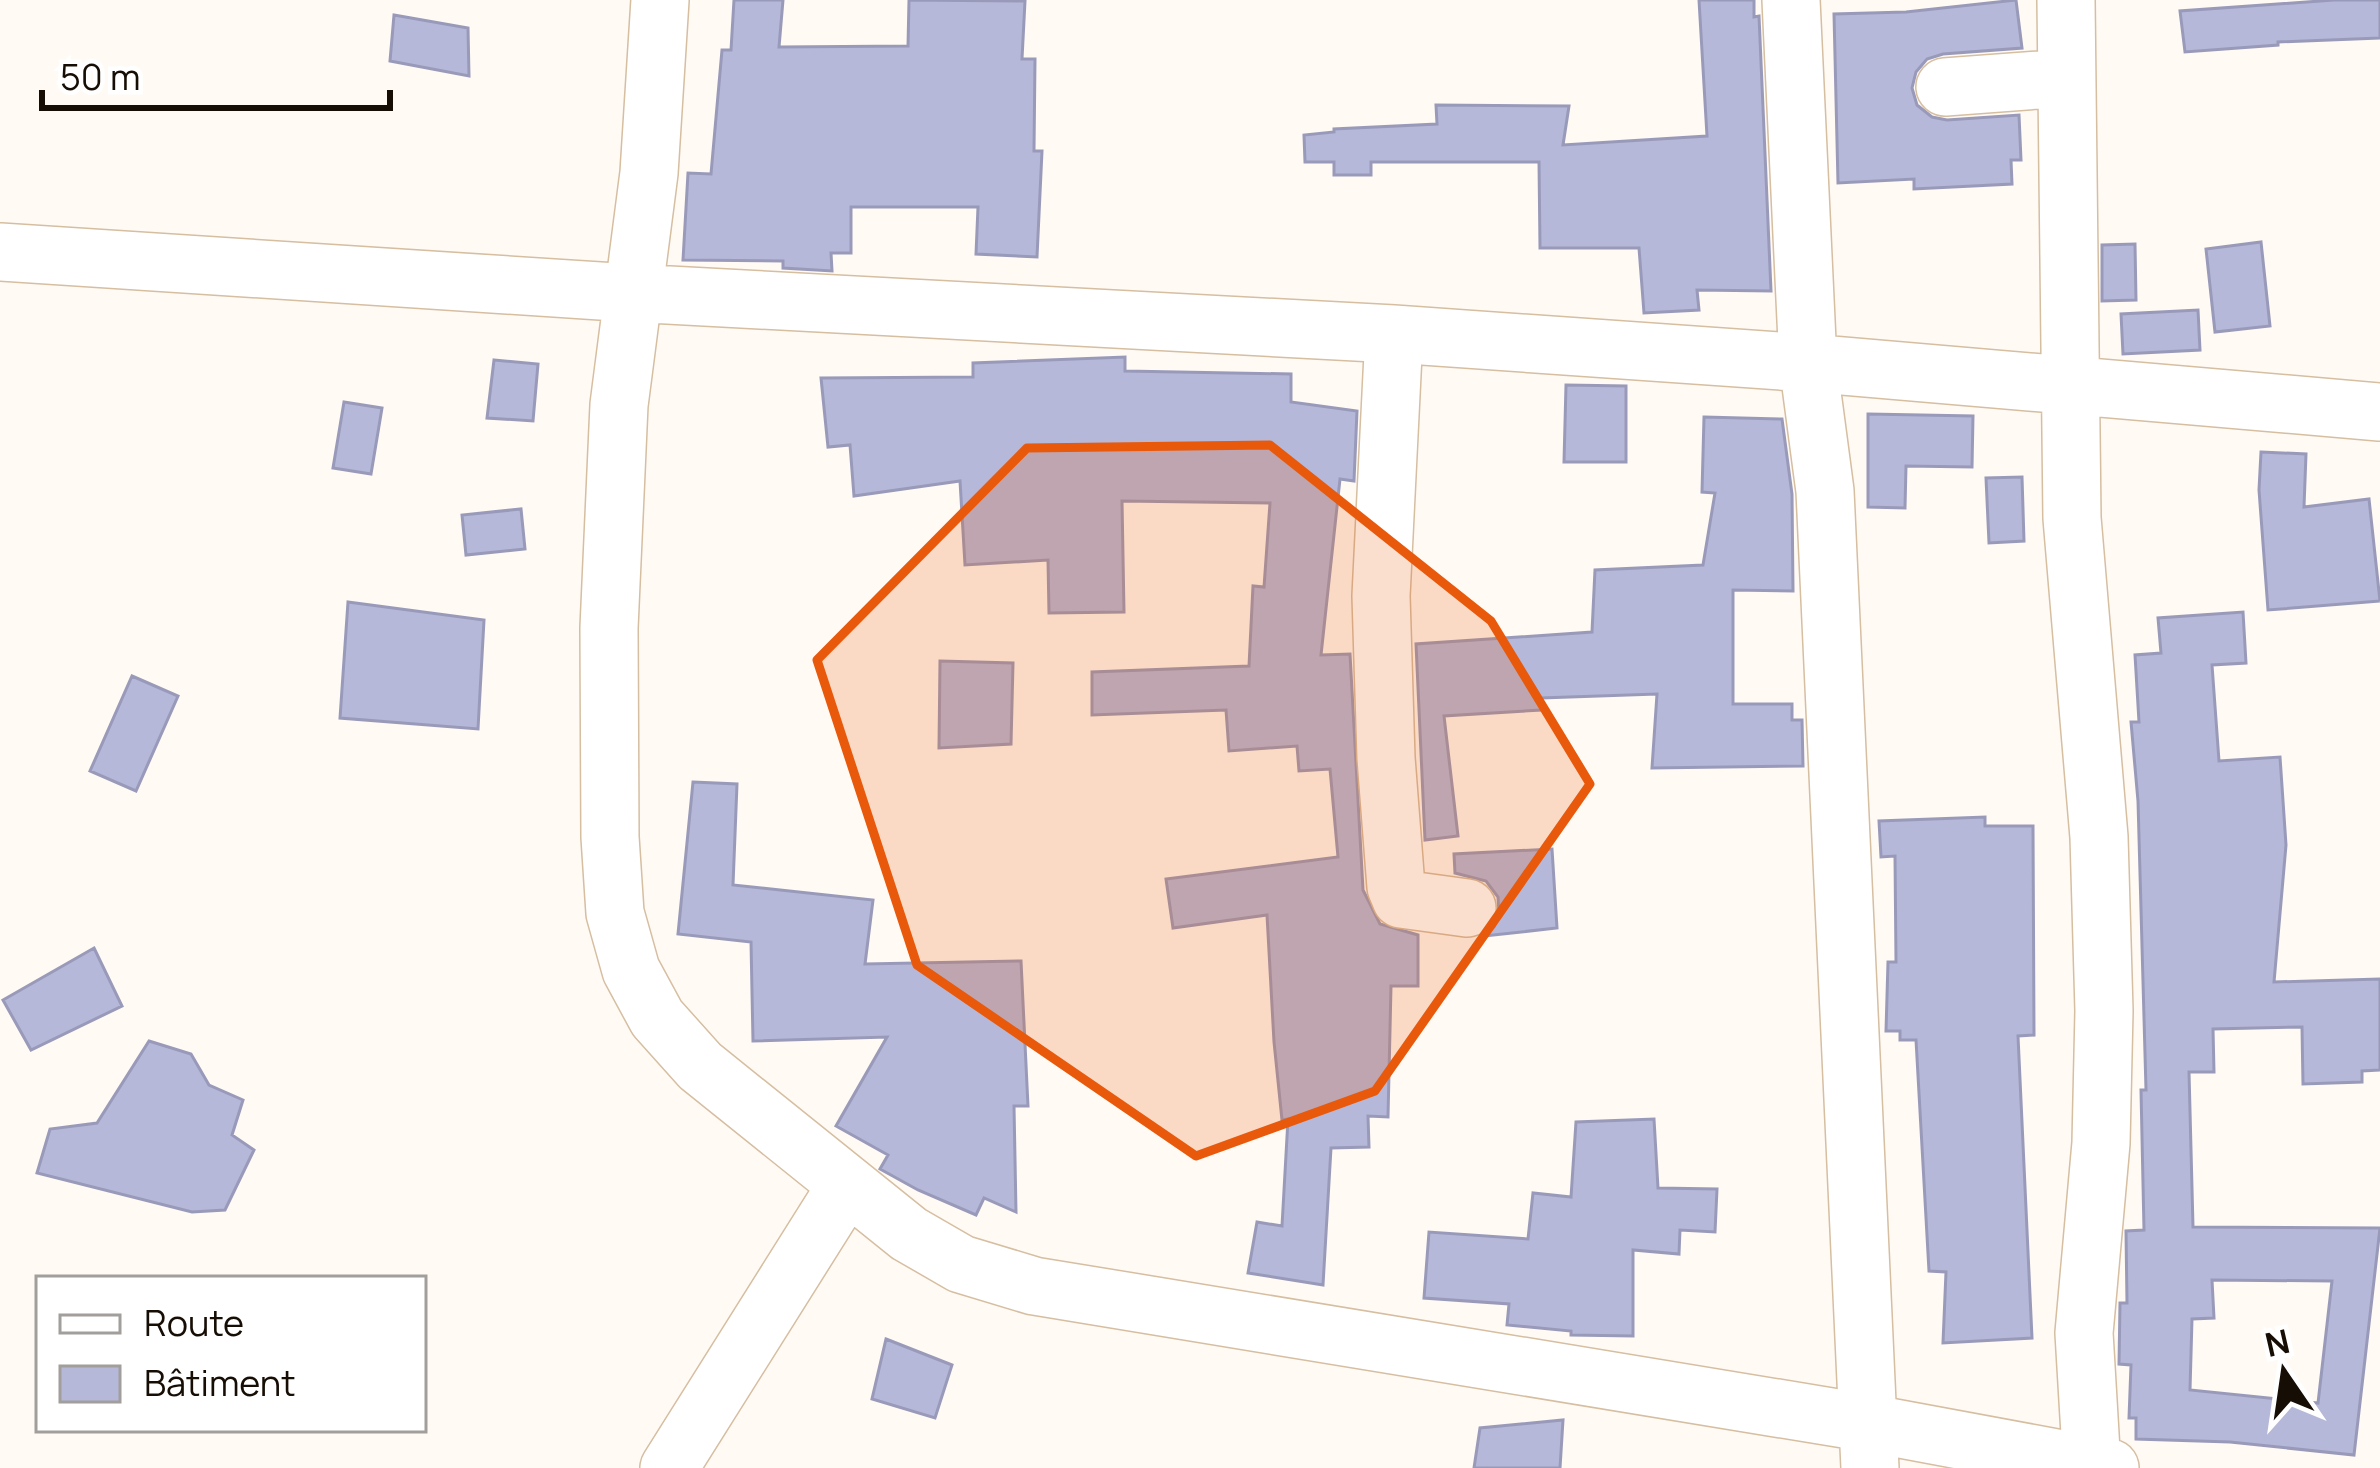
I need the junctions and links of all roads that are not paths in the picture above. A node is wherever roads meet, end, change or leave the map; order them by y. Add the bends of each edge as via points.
1 (659, 0) edge
2 (1791, 0) edge
3 (2066, 0) edge
4 (2066, 78) junction
5 (1945, 88) dead end
6 (0, 252) edge
7 (631, 293) junction
8 (1394, 334) junction
9 (1808, 363) junction
10 (2068, 388) junction
11 (2380, 412) edge
12 (1467, 908) dead end
13 (847, 1185) junction
14 (1869, 1446) edge
15 (2098, 1467) edge
16 (669, 1468) edge

1 - 7 street via 649,173
2 - 9 street
3 - 4 street
4 - 5 street
4 - 10 street
6 - 7 street
7 - 8 street
7 - 13 street via 609,628 615,913 656,1018 700,1066
8 - 9 street
8 - 12 street via 1381,596 1396,887 1412,903
9 - 10 street
9 - 14 street via 1825,491
10 - 11 street
10 - 15 street via 2104,1011 2084,1333
13 - 14 street via 961,1264 1034,1286
13 - 16 street
14 - 15 street

